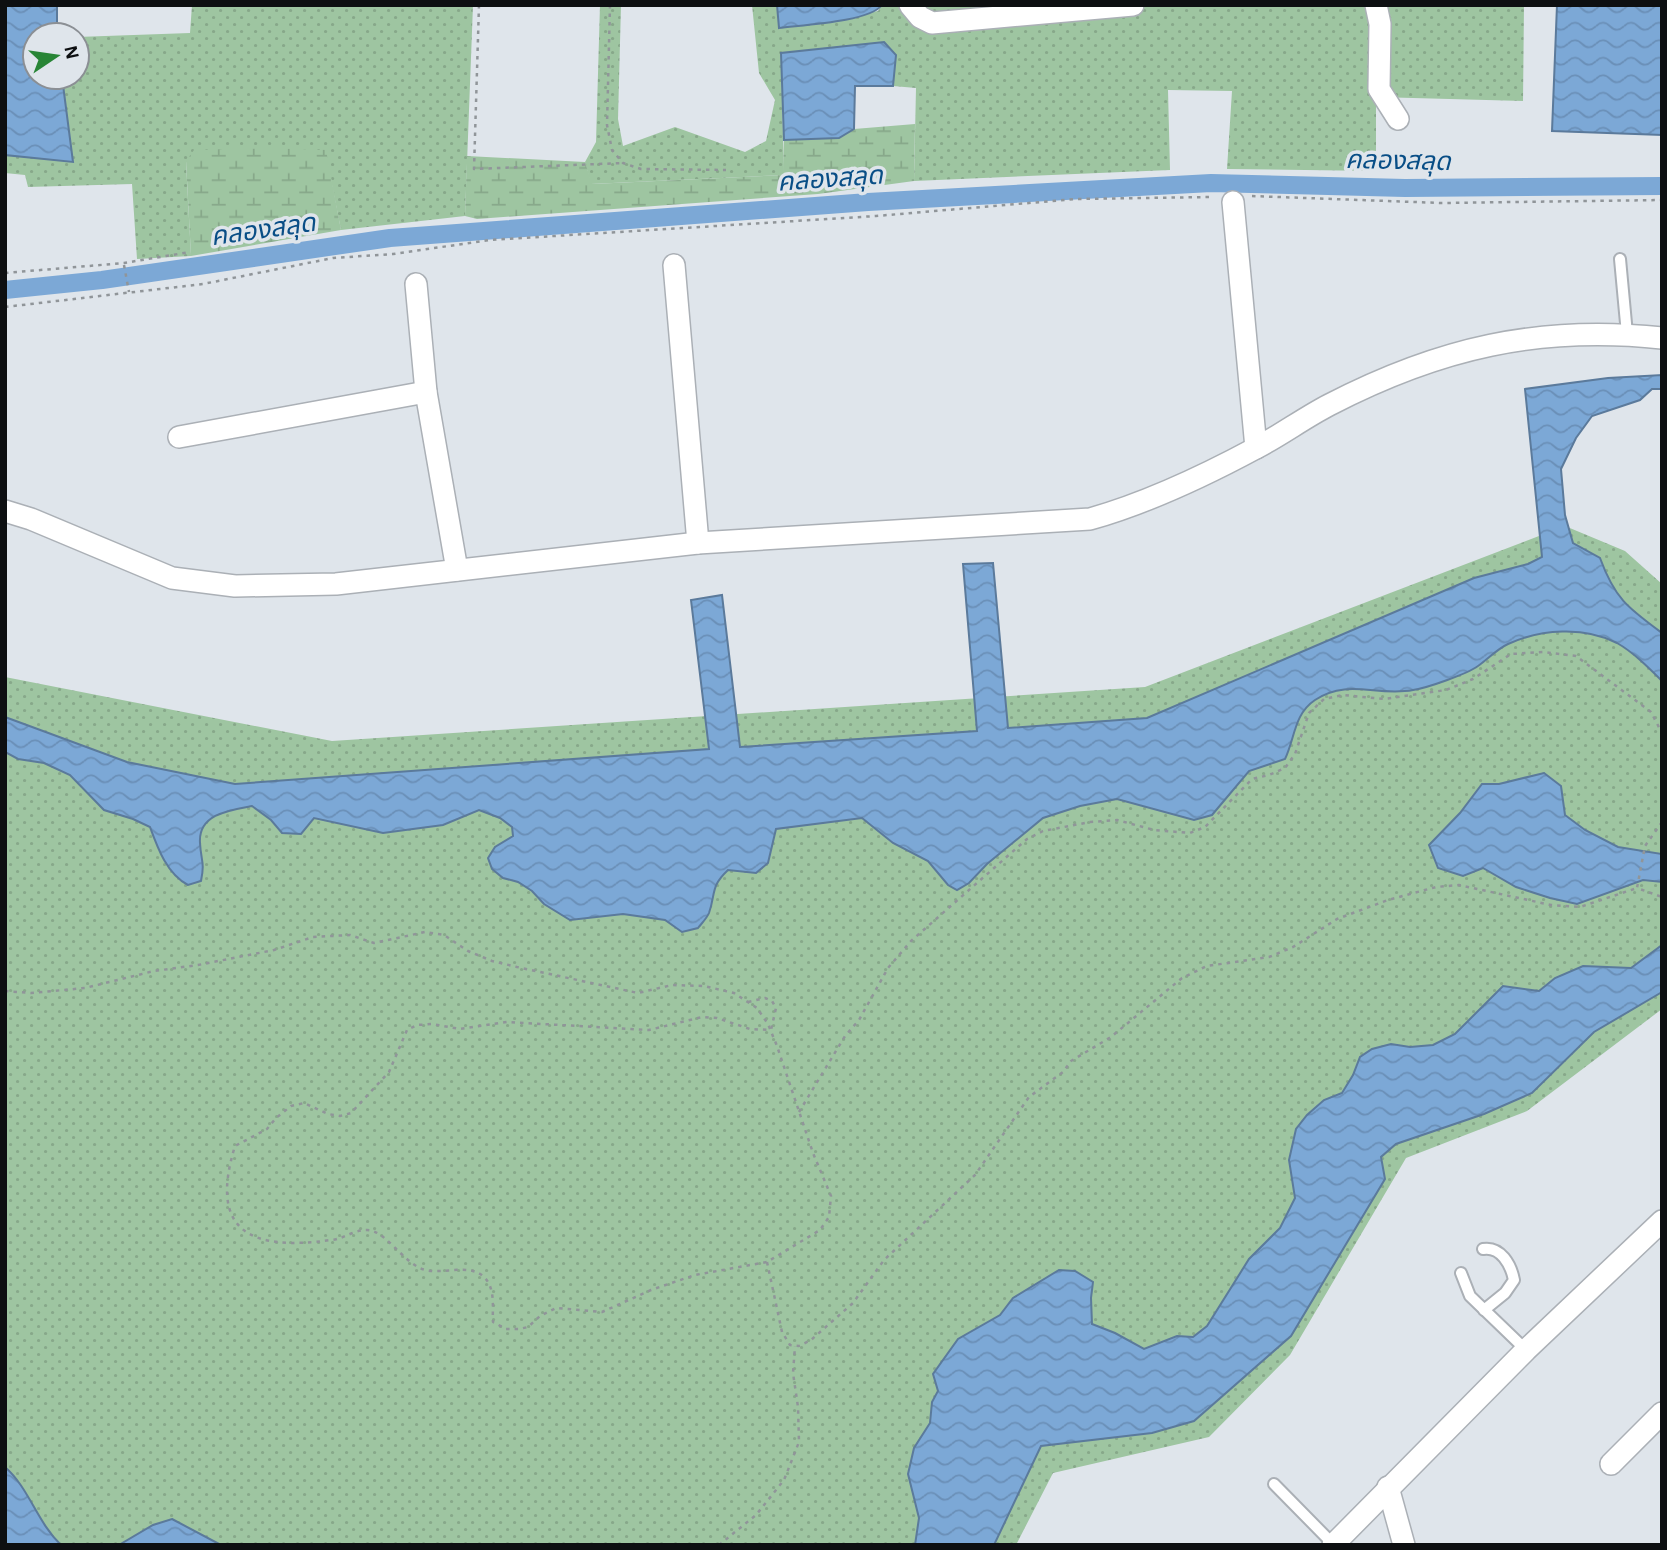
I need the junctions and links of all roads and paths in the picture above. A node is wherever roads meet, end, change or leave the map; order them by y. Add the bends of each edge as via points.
1 (480, 5) edge
2 (610, 5) edge
3 (910, 5) edge
4 (1133, 5) edge
5 (1376, 5) edge
6 (1398, 119) dead end
7 (623, 163) junction
8 (726, 170) dead end
9 (1236, 199) junction
10 (1662, 200) edge
11 (190, 252) dead end
12 (1620, 259) dead end
13 (124, 265) junction
14 (674, 265) dead end
15 (5, 273) edge
16 (416, 284) dead end
17 (129, 292) junction
18 (5, 307) edge
19 (1627, 334) junction
20 (1662, 338) edge
21 (426, 392) junction
22 (179, 437) dead end
23 (1256, 448) junction
24 (5, 511) edge
25 (698, 543) junction
26 (457, 570) junction
27 (1662, 733) edge
28 (1662, 822) edge
29 (1637, 888) junction
30 (1662, 897) edge
31 (5, 992) edge
32 (748, 1002) junction
33 (771, 1030) junction
34 (799, 1111) junction
35 (1662, 1221) edge
36 (1483, 1249) dead end
37 (767, 1262) junction
38 (1461, 1273) dead end
39 (1484, 1310) junction
40 (795, 1346) junction
41 (1526, 1350) junction
42 (1662, 1413) edge
43 (1611, 1464) dead end
44 (1274, 1483) dead end
45 (1388, 1487) junction
46 (719, 1545) edge
47 (1333, 1545) edge
48 (1404, 1545) edge

1 - 7 path via 474,169
2 - 7 path via 607,125 612,150
3 - 4 street via 932,23
5 - 6 street via 1379,89
7 - 8 path via 640,169
9 - 10 path via 1442,203
9 - 17 path via 1063,200 490,240 332,258 203,284
9 - 23 street
11 - 13 path
12 - 19 lane
13 - 15 path
13 - 17 path
14 - 25 street
16 - 21 street
17 - 18 path
19 - 20 street
19 - 23 street via 1555,335 1451,354 1327,405
21 - 22 street
21 - 26 street
23 - 25 street via 1148,499 1090,519
24 - 26 street via 172,578 235,586 336,584
25 - 26 street
27 - 34 path via 1651,712 1576,656 1543,652 1511,654 1446,690 1384,699 1343,695 1324,699 1310,713 1285,768 1252,779 1205,827 1190,833 1117,820 1043,831 1027,839 911,941 888,968
28 - 29 path via 1645,846
29 - 30 path
29 - 40 path via 1580,907 1460,885 1436,887 1337,919 1269,957 1207,966 1182,978 1029,1097 975,1175 884,1260 853,1303 811,1340
31 - 32 path via 85,988 274,950 313,937 350,935 374,943 425,932 444,936 492,961 604,987 638,993 672,985 704,986 734,993
32 - 33 path
32 - 33 path via 772,1001 776,1008
33 - 34 path
33 - 37 path via 702,1017 649,1030 507,1022 460,1029 417,1026 407,1030 389,1072 351,1112 340,1116 304,1103 291,1106 267,1129 235,1146 227,1200 231,1217 255,1237 275,1242 334,1240 371,1230 402,1258 423,1269 472,1270 491,1287 493,1322 506,1329 528,1327 556,1308 602,1312 695,1275
34 - 37 path via 831,1196 829,1217 820,1230
35 - 41 street
36 - 39 lane via 1500,1252 1514,1280
37 - 40 path via 782,1332
38 - 39 lane via 1470,1296
39 - 41 lane
40 - 46 path via 799,1443 785,1479 756,1515
41 - 45 street
42 - 43 street
44 - 47 lane
45 - 47 street
45 - 48 street

